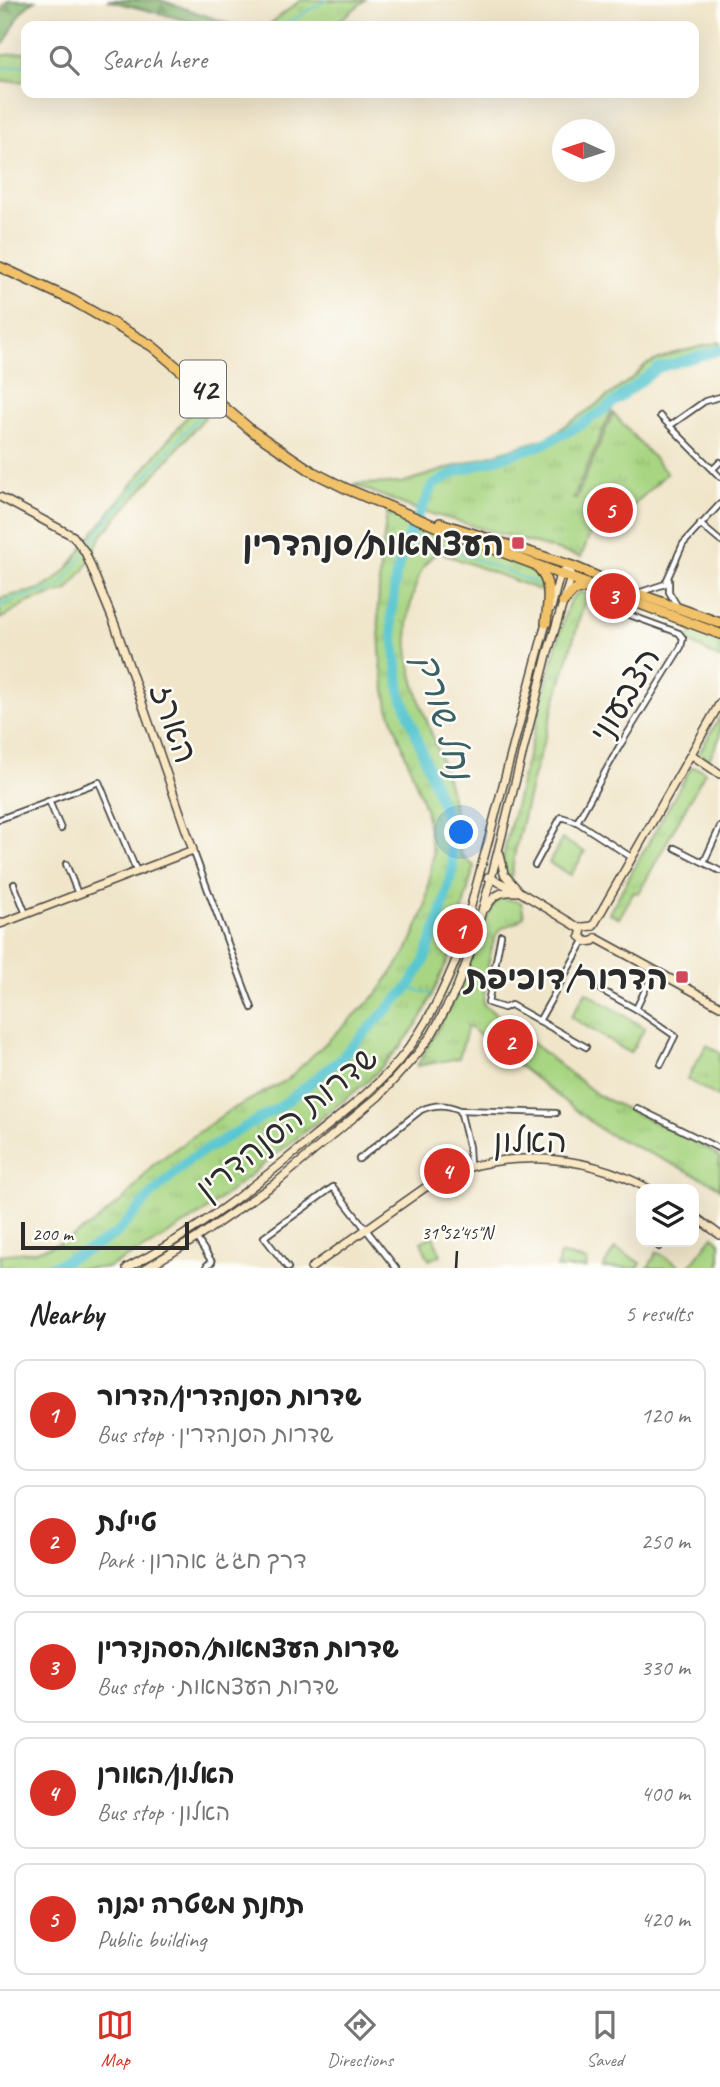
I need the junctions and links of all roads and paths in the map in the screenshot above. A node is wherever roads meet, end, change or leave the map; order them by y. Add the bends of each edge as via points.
1 (0, 267) edge
2 (720, 397) edge
3 (660, 416) dead end
4 (671, 425) junction
5 (720, 462) edge
6 (712, 470) junction
7 (720, 477) edge
8 (0, 497) edge
9 (720, 504) edge
10 (422, 519) junction
11 (700, 524) junction
12 (720, 541) edge
13 (534, 562) junction
14 (570, 566) junction
15 (560, 573) junction
16 (571, 577) junction
17 (669, 579) junction
18 (594, 586) junction
19 (637, 593) junction
20 (563, 602) junction
21 (594, 602) dead end
22 (678, 608) junction
23 (546, 623) junction
24 (719, 623) edge
25 (720, 634) edge
26 (720, 703) edge
27 (692, 755) junction
28 (720, 774) edge
29 (49, 801) junction
30 (0, 819) edge
31 (577, 822) junction
32 (720, 827) edge
33 (61, 829) dead end
34 (502, 836) junction
35 (675, 848) dead end
36 (193, 850) junction
37 (631, 857) junction
38 (704, 862) junction
39 (66, 864) dead end
40 (535, 865) dead end
41 (720, 871) edge
42 (137, 872) junction
43 (481, 874) junction
44 (491, 879) junction
45 (14, 884) dead end
46 (520, 892) junction
47 (78, 894) junction
48 (26, 914) junction
49 (479, 923) junction
50 (0, 924) edge
51 (593, 926) junction
52 (582, 929) junction
53 (501, 935) dead end
54 (596, 938) junction
55 (584, 941) junction
56 (654, 971) junction
57 (601, 990) dead end
58 (720, 1006) edge
59 (252, 1008) dead end
60 (636, 1009) junction
61 (540, 1021) junction
62 (586, 1047) dead end
63 (661, 1064) dead end
64 (637, 1108) dead end
65 (460, 1111) junction
66 (556, 1113) dead end
67 (720, 1149) edge
68 (359, 1159) dead end
69 (470, 1167) junction
70 (637, 1184) edge
71 (699, 1220) edge
72 (367, 1229) junction
73 (720, 1236) edge
74 (199, 1242) dead end
75 (127, 1268) edge
76 (146, 1268) edge
77 (208, 1268) edge
78 (288, 1268) edge
79 (311, 1268) edge
80 (396, 1268) edge

1 - 10 highway, 42 via 72,300 152,346 252,431 313,472
2 - 4 street via 705,401
3 - 4 street
4 - 6 street
5 - 6 street
6 - 7 street
8 - 36 main road, הארז via 73,536 84,549
9 - 11 street
10 - 13 highway, 42
10 - 14 highway, 42
11 - 12 street
11 - 17 street via 683,544
13 - 15 highway, 42
13 - 23 highway via 548,584
14 - 15 main road
14 - 16 main road, שדרות הסנהדרין
14 - 19 highway, 42
15 - 16 highway, 42
15 - 23 main road, שדרות הסנהדרין
16 - 18 highway, 42
16 - 20 main road, שדרות הסנהדרין
17 - 19 street via 662,587
17 - 22 street via 669,592
18 - 20 highway via 574,590
18 - 25 highway, 42
19 - 22 highway, 42
20 - 34 main road, שדרות הסנהדרין
21 - 31 street, הצבעוני via 683,638
22 - 24 highway, 42
23 - 43 main road, שדרות הסנהדרין
26 - 27 main road
27 - 28 main road
27 - 37 main road
29 - 30 street
29 - 33 street
29 - 42 street via 99,782
31 - 37 street
31 - 40 street via 561,817
32 - 38 street
34 - 44 main road, שדרות הסנהדרין
34 - 46 main road via 502,869
35 - 38 street
36 - 42 main road
36 - 59 street, הארז
37 - 51 main road
38 - 41 street
39 - 47 street
42 - 47 main road
43 - 44 main road
43 - 75 main road, שדרות הסנהדרין via 448,979 421,1031 391,1070 253,1187
44 - 46 main road
44 - 49 main road, שדרות הסנהדרין
45 - 48 street
46 - 49 main road via 494,897
46 - 52 main road
47 - 48 main road
48 - 50 main road
49 - 76 main road, שדרות הסנהדרין via 446,1010 418,1054 388,1087 277,1182
51 - 52 main road
51 - 54 main road
52 - 55 main road
53 - 61 street via 488,1003 504,1008 511,1004
54 - 55 main road
54 - 56 main road
55 - 61 street
56 - 58 main road
56 - 60 street
57 - 60 street
60 - 63 street via 675,1036
61 - 62 street
64 - 67 street
65 - 66 street
65 - 68 street via 441,1105 421,1110
65 - 69 street
69 - 70 main road, האלון via 508,1158 596,1166
69 - 72 main road, האלון via 440,1178
71 - 73 main road
72 - 78 street via 333,1187 264,1237
72 - 79 main road, האלון
72 - 80 street
74 - 77 street via 212,1262

